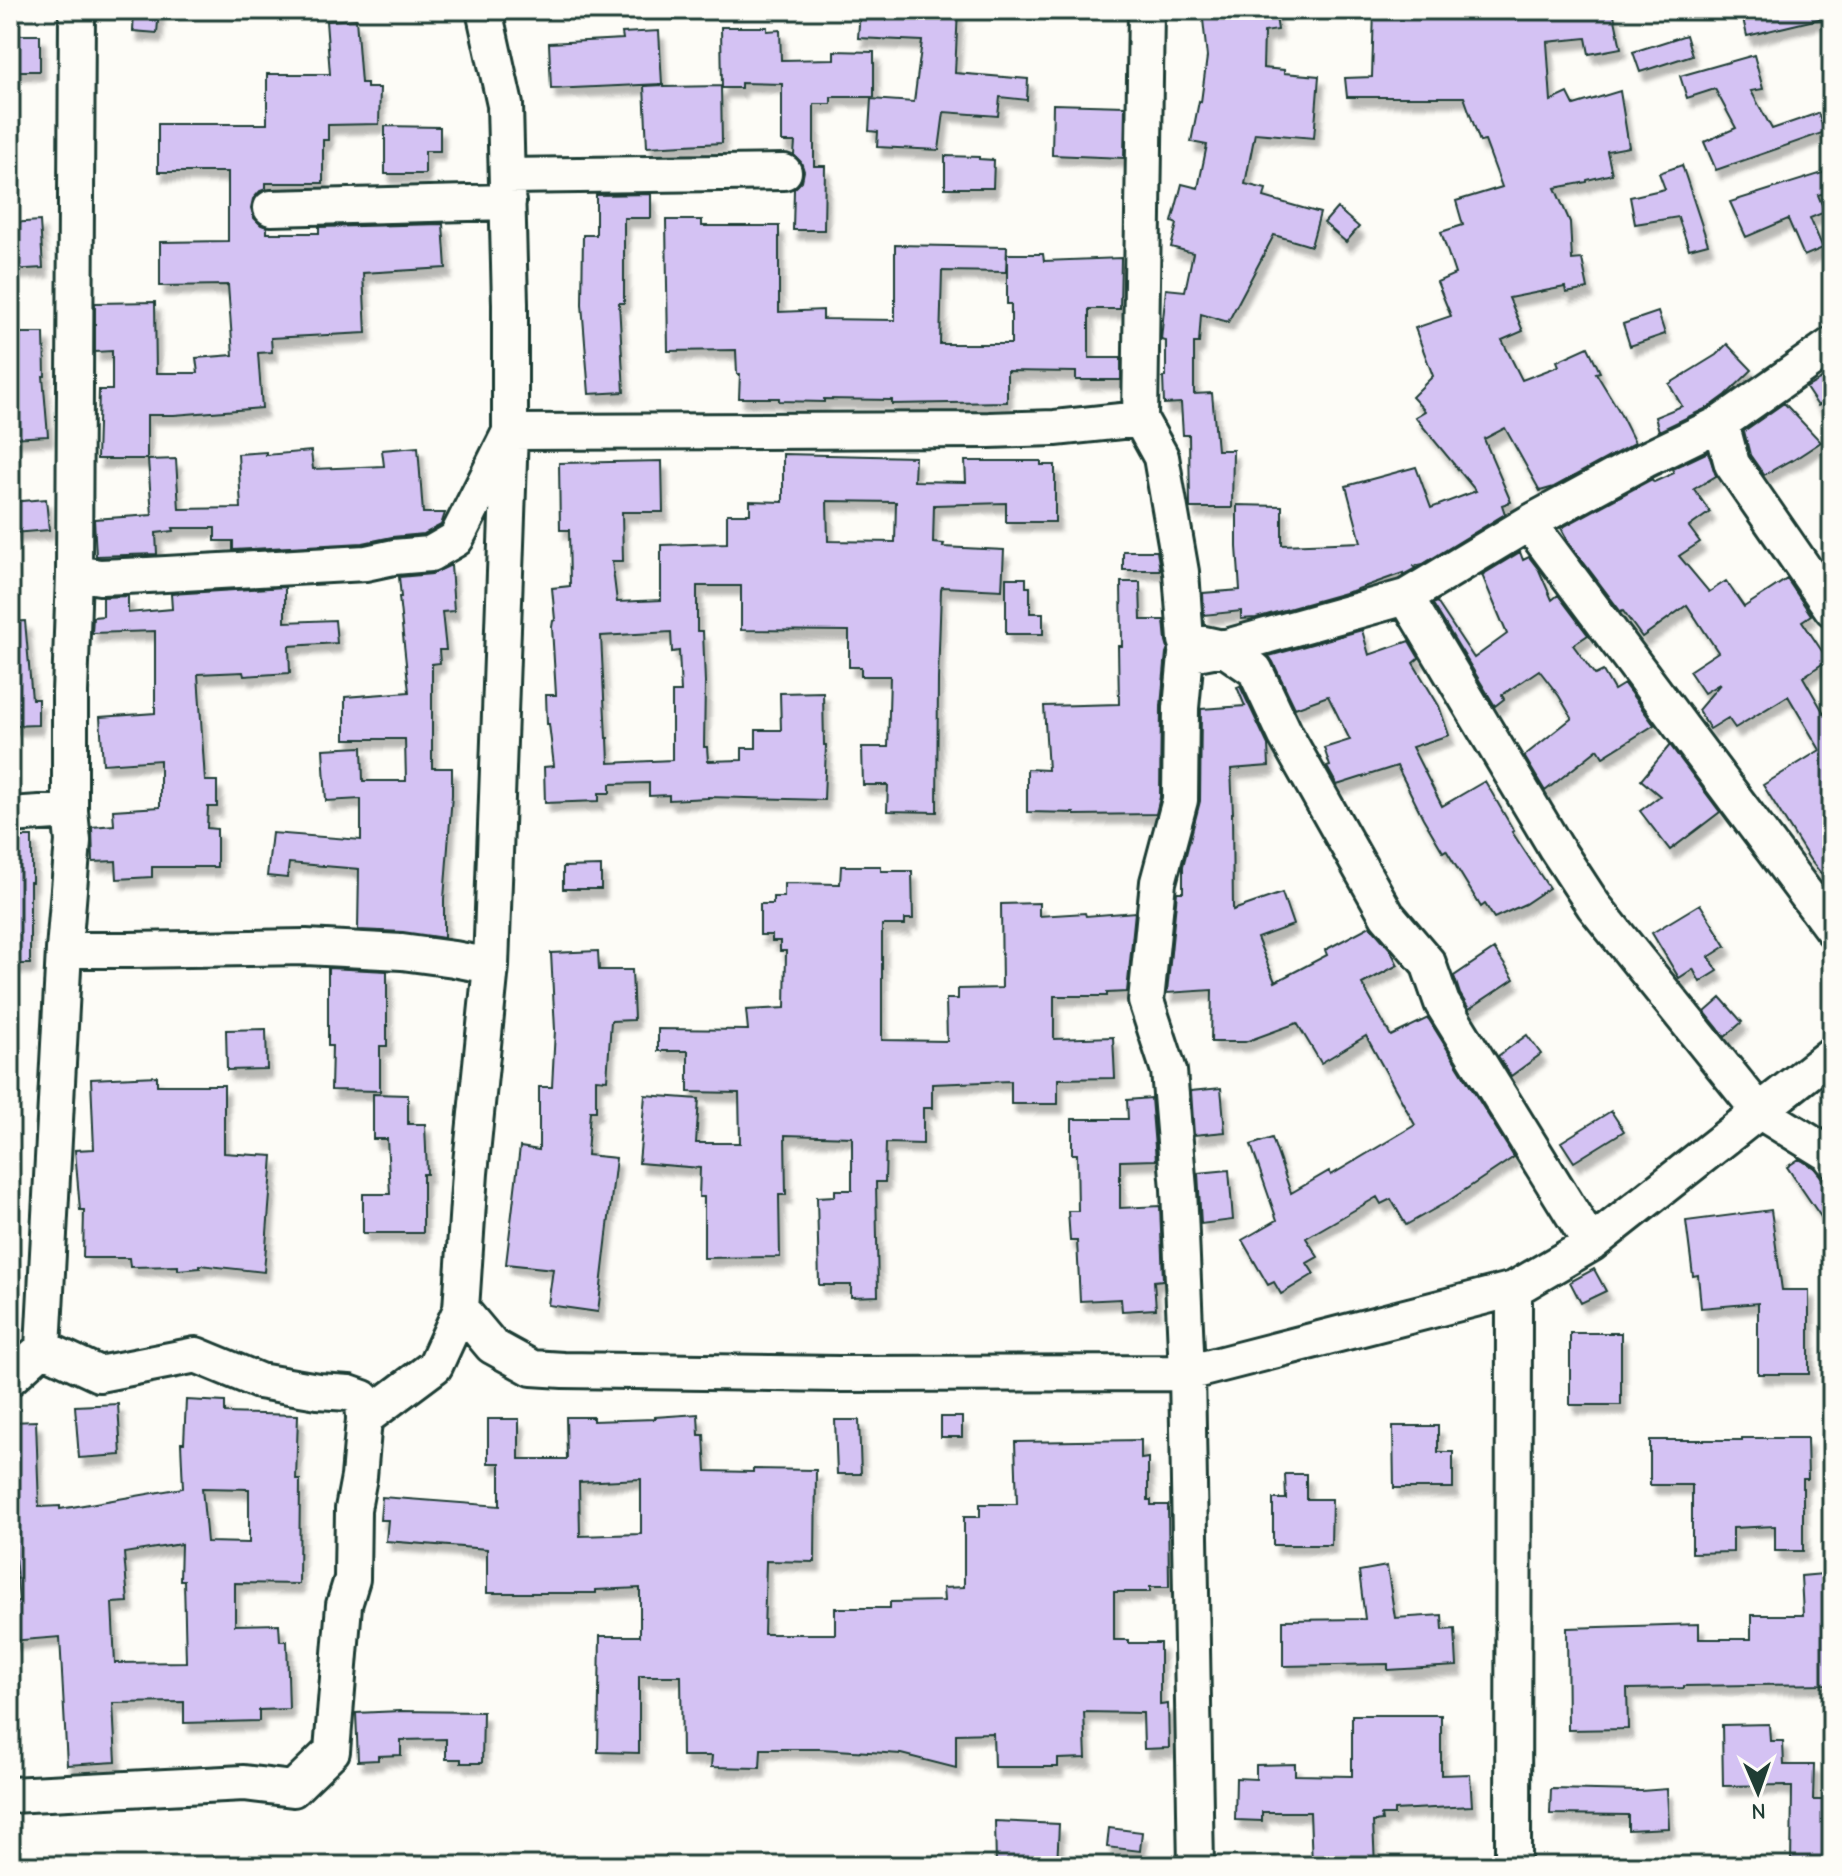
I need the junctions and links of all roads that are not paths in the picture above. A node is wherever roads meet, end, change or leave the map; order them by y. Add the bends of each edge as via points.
1 (77, 10) edge
2 (484, 10) edge
3 (1146, 10) edge
4 (784, 172) dead end
5 (508, 189) junction
6 (271, 208) dead end
7 (1832, 345) edge
8 (1140, 419) junction
9 (1721, 423) junction
10 (510, 432) junction
11 (1529, 523) junction
12 (74, 573) junction
13 (1406, 597) junction
14 (1832, 609) edge
15 (1223, 648) junction
16 (70, 811) junction
17 (10, 815) edge
18 (1832, 929) edge
19 (64, 950) junction
20 (491, 966) junction
21 (1832, 1054) edge
22 (1759, 1111) junction
23 (1832, 1159) edge
24 (1591, 1244) junction
25 (1514, 1289) junction
26 (461, 1309) junction
27 (43, 1348) junction
28 (1187, 1373) junction
29 (10, 1378) edge
30 (364, 1419) junction
31 (10, 1795) edge
32 (1196, 1866) edge
33 (1513, 1866) edge

1 - 12 street
2 - 5 street via 505,105
3 - 8 street
4 - 5 street
5 - 6 street
5 - 10 street
7 - 9 street
8 - 10 street via 989,430
8 - 15 street via 1161,457 1181,572 1186,640
9 - 11 street
9 - 14 street via 1732,464
10 - 12 street via 456,539 430,554 186,574
10 - 20 street
11 - 13 street
11 - 18 street
12 - 16 street
13 - 15 street
13 - 22 street via 1594,906
15 - 24 street via 1255,670 1286,736 1387,915 1428,963 1442,1003
15 - 28 street via 1186,655 1180,800 1158,882 1146,1001 1169,1071
16 - 17 street
16 - 19 street via 73,841
19 - 20 street via 306,947 402,952
19 - 27 street
20 - 26 street
21 - 22 street
22 - 23 street
22 - 24 street
24 - 25 street
25 - 28 street
25 - 33 street
26 - 28 street via 492,1346 532,1368
26 - 30 street via 435,1366
27 - 29 street
27 - 30 street via 99,1374 196,1355 259,1381 363,1398
28 - 32 street
30 - 31 street via 332,1751 293,1789 244,1783

